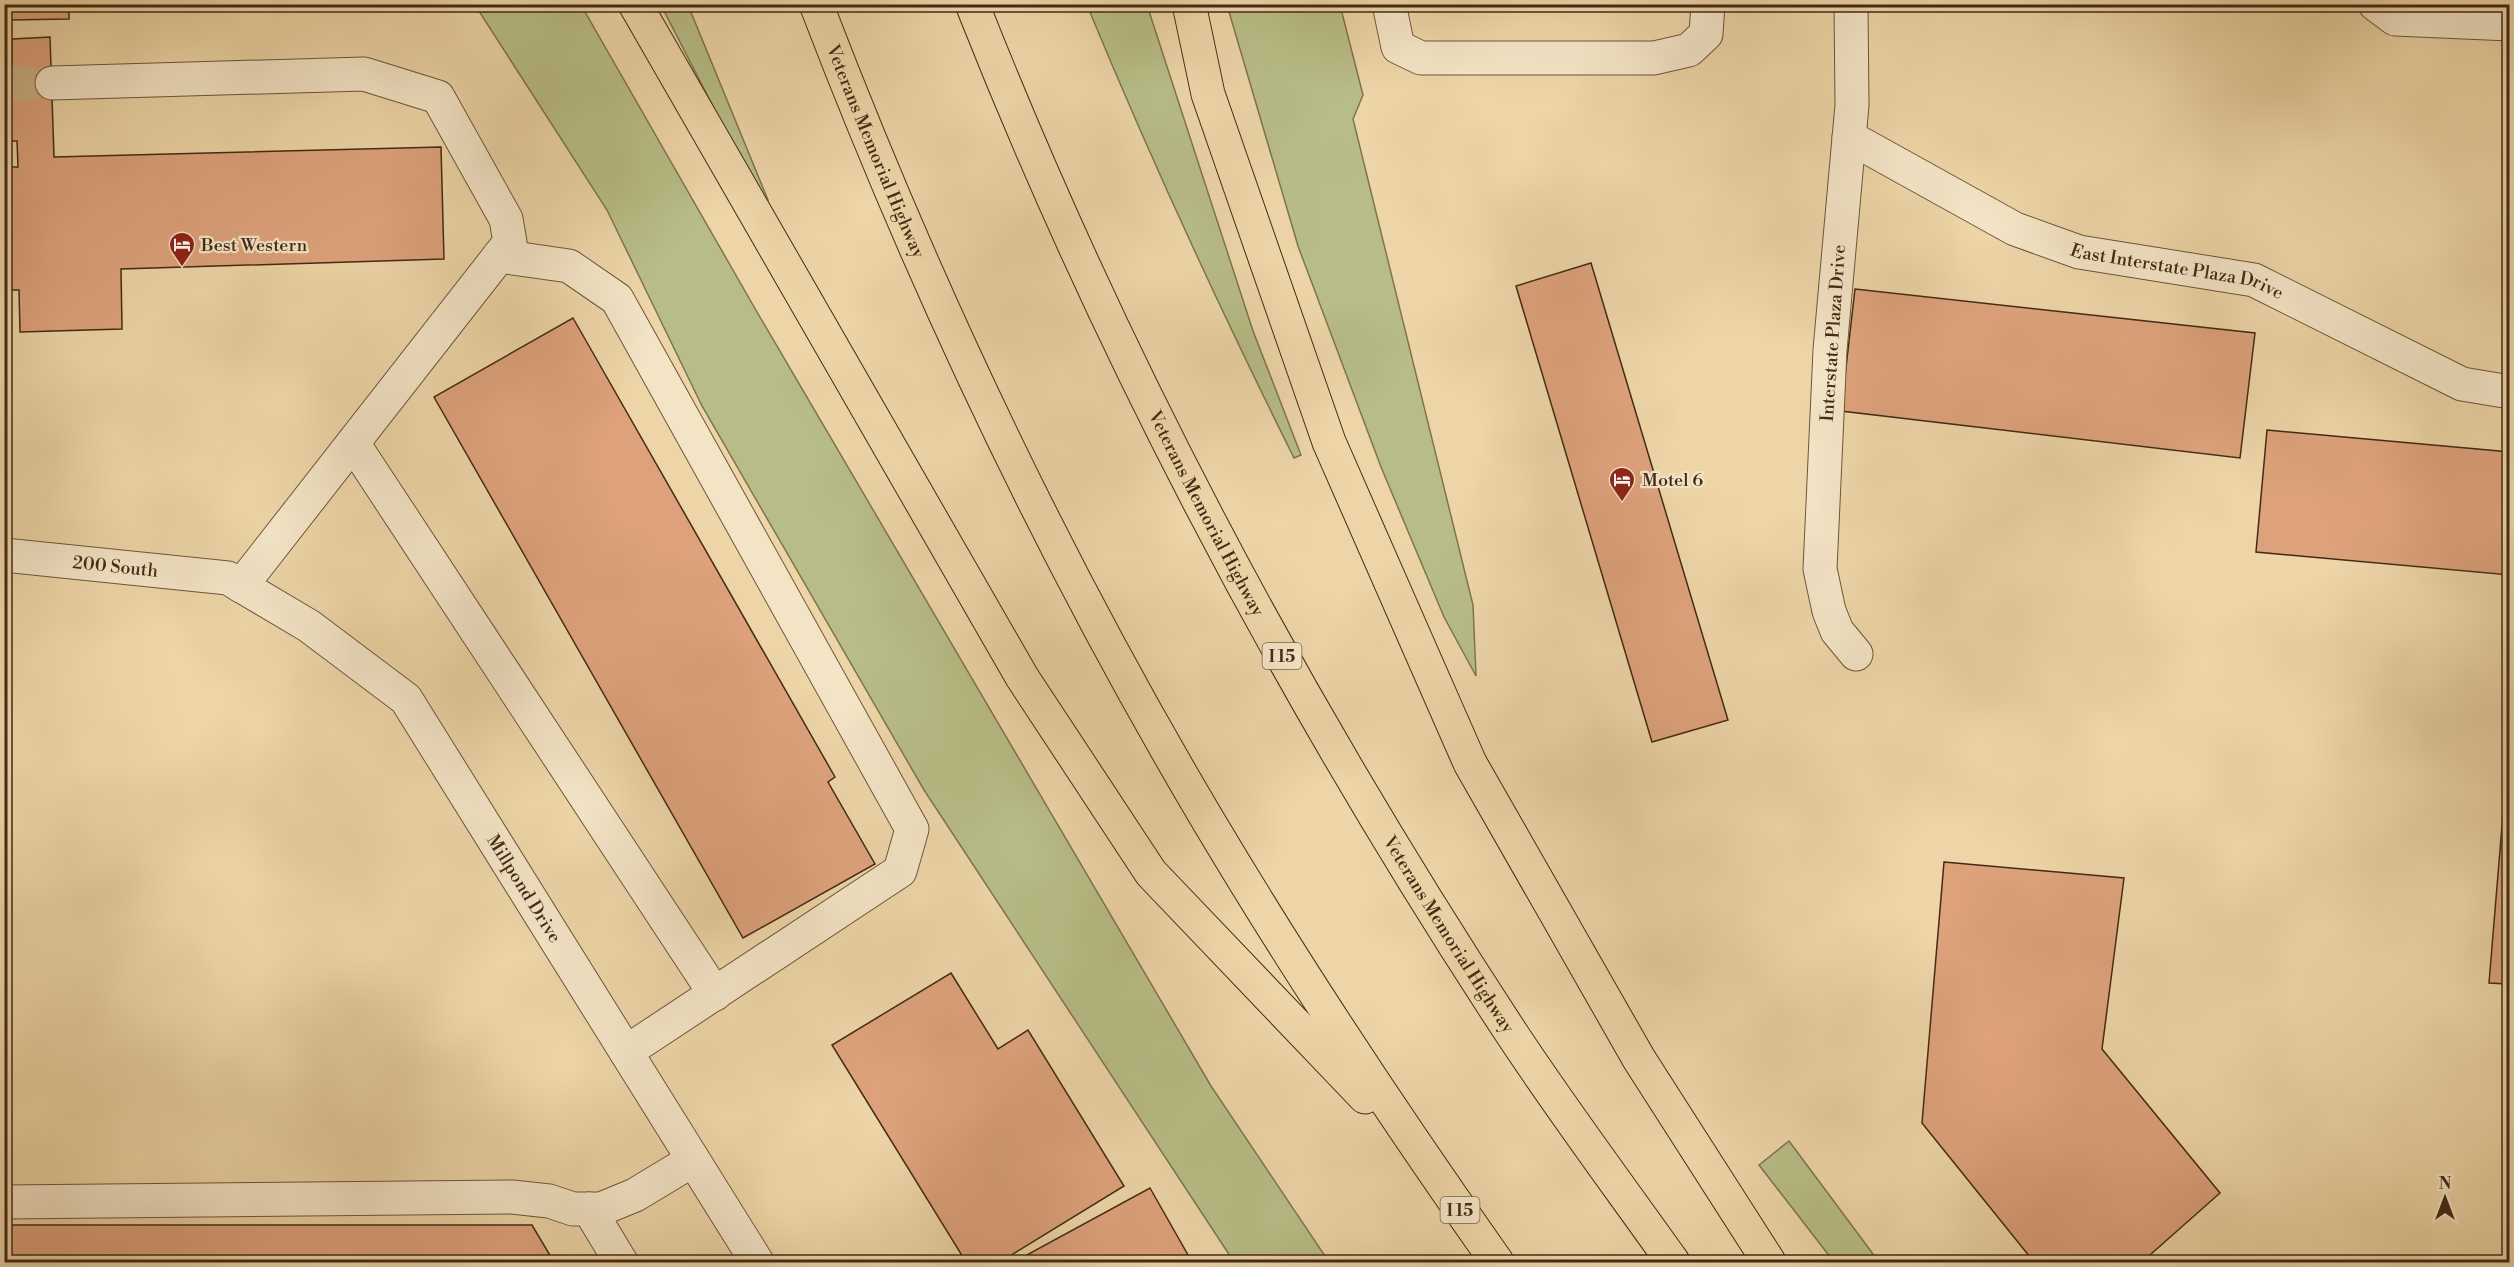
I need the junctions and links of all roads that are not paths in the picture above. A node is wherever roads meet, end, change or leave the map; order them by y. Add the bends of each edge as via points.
1 (635, 4) edge
2 (816, 4) edge
3 (972, 4) edge
4 (1189, 4) edge
5 (1389, 4) edge
6 (1708, 4) edge
7 (1851, 4) edge
8 (2375, 4) edge
9 (2510, 24) edge
10 (52, 83) tunnel mouth
11 (1850, 137) junction
12 (499, 256) junction
13 (2510, 392) edge
14 (353, 443) junction
15 (4, 555) edge
16 (235, 582) junction
17 (1856, 654) dead end
18 (715, 994) junction
19 (626, 1052) junction
20 (1423, 1157) junction
21 (693, 1160) junction
22 (4, 1202) edge
23 (589, 1209) junction
24 (621, 1263) edge
25 (757, 1263) edge
26 (1497, 1263) edge
27 (1673, 1263) edge
28 (1770, 1263) edge

1 - 20 highway via 1022,677 1151,873
2 - 20 highway, Veterans Memorial Highway / I 15 via 920,258 1045,520 1208,820 1309,985
3 - 27 highway, Veterans Memorial Highway / I 15 via 1101,303 1153,411 1284,658 1364,799 1505,1023
4 - 28 highway via 1208,94 1329,442 1470,763 1639,1059
5 - 6 street via 1398,47 1421,58 1654,58 1689,50 1707,34
7 - 11 street, Interstate Plaza Drive
8 - 9 street via 2395,19
10 - 12 street via 364,74 438,97 506,219 510,242
11 - 13 street, East Interstate Plaza Drive via 2015,230 2079,252 2254,280 2462,384
11 - 17 street, Interstate Plaza Drive via 1830,350 1820,570 1837,631
12 - 14 street
12 - 18 street via 569,266 617,299 912,829 900,871
14 - 16 street
14 - 18 street
15 - 16 street, 200 South
16 - 19 street, Millpond Drive via 309,626 406,699
18 - 19 street
19 - 21 street, Millpond Drive
20 - 26 highway, Veterans Memorial Highway / I 15
21 - 23 street via 635,1195 601,1209
21 - 25 street, Millpond Drive
22 - 23 street via 512,1197
23 - 24 street

